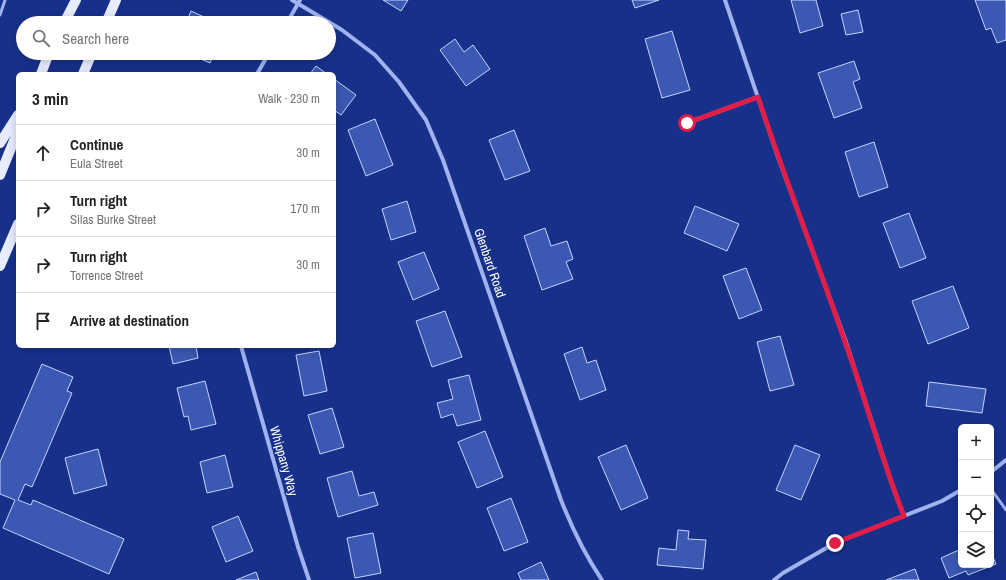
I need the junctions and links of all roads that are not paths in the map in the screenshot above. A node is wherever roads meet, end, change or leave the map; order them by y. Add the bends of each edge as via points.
1 (5, 0) edge
2 (76, 0) edge
3 (116, 0) edge
4 (292, 0) edge
5 (725, 0) edge
6 (299, 2) edge
7 (0, 15) edge
8 (68, 16) edge
9 (109, 16) edge
10 (291, 16) edge
11 (320, 16) edge
12 (336, 26) edge
13 (46, 60) edge
14 (89, 60) edge
15 (265, 60) edge
16 (42, 72) edge
17 (84, 72) edge
18 (258, 72) edge
19 (758, 97) junction
20 (16, 118) edge
21 (687, 123) dead end
22 (16, 136) edge
23 (0, 143) edge
24 (0, 175) edge
25 (16, 229) edge
26 (0, 266) edge
27 (242, 348) edge
28 (1006, 460) edge
29 (994, 470) edge
30 (958, 492) edge
31 (994, 493) edge
32 (1006, 510) edge
33 (904, 516) junction
34 (308, 580) edge
35 (602, 580) edge
36 (774, 580) edge

1 - 7 lane
2 - 8 main road
3 - 9 main road
4 - 6 street, Glenbard Road
5 - 19 street
6 - 10 street
6 - 11 street, Glenbard Road
12 - 35 street, Glenbard Road via 375,55 399,82 426,120 443,160 561,500 573,529
13 - 16 main road
14 - 17 main road
15 - 18 street
19 - 21 street
19 - 33 street via 846,342
20 - 23 main road
22 - 24 main road
25 - 26 main road
27 - 34 street, Whippany Way
28 - 29 street
30 - 33 street
31 - 32 lane
33 - 36 street via 835,543

